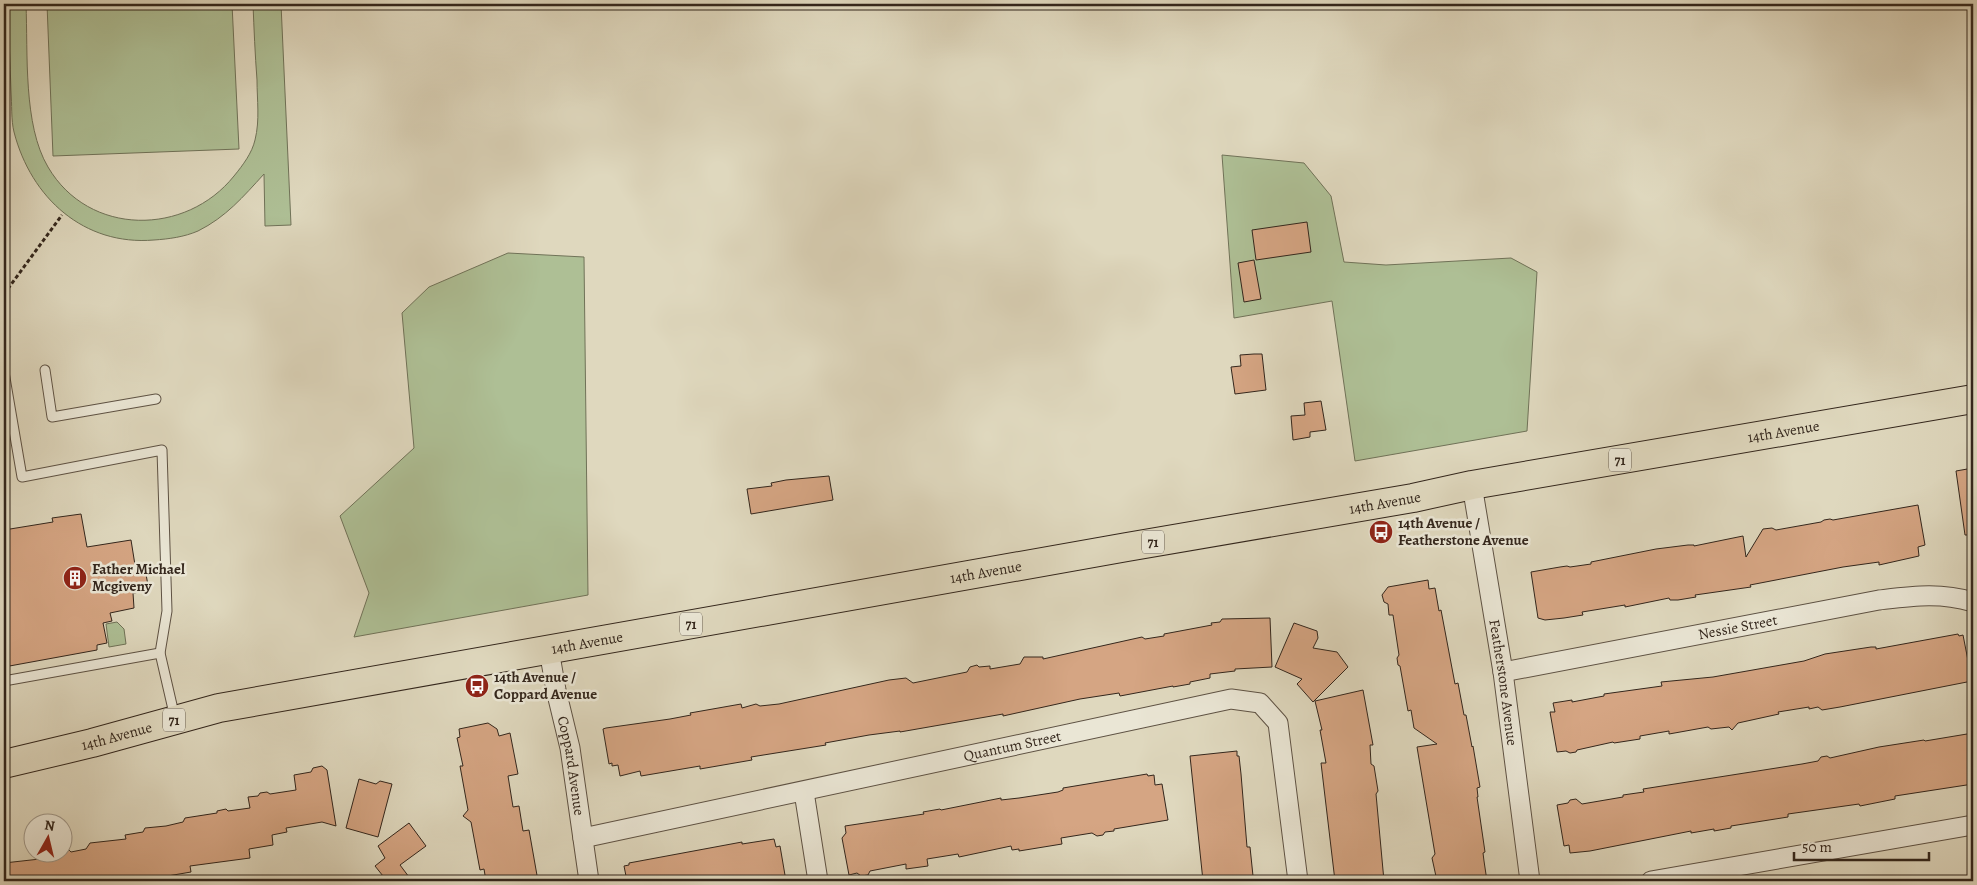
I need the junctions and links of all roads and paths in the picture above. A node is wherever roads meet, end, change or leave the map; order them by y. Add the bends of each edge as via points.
1 (62, 215) dead end
2 (4, 294) edge
3 (45, 370) dead end
4 (4, 372) edge
5 (156, 399) dead end
6 (1973, 399) edge
7 (1472, 485) junction
8 (1973, 602) edge
9 (549, 650) junction
10 (160, 653) junction
11 (1503, 672) junction
12 (4, 681) edge
13 (175, 720) junction
14 (4, 764) edge
15 (804, 792) junction
16 (1973, 825) edge
17 (582, 838) junction
18 (589, 881) edge
19 (818, 881) edge
20 (1298, 881) edge
21 (1530, 881) edge
22 (1651, 881) edge

1 - 2 path
3 - 5 lane via 52,417
4 - 10 lane via 22,477 162,450 167,610
6 - 7 main road, 14th Avenue / 71
7 - 9 main road, 14th Avenue / 71
7 - 11 street, Featherstone Avenue
8 - 11 street, Nessie Street via 1954,596 1927,595 1879,600
9 - 13 main road, 14th Avenue / 71 via 219,708
9 - 17 street, Coppard Avenue via 570,748
10 - 12 lane
10 - 13 lane
11 - 21 street, Featherstone Avenue
13 - 14 main road, 14th Avenue / 71
15 - 17 street, Quantum Street
15 - 19 street
15 - 20 street, Quantum Street via 1231,699 1260,703 1278,723
16 - 22 street
17 - 18 street, Coppard Avenue

